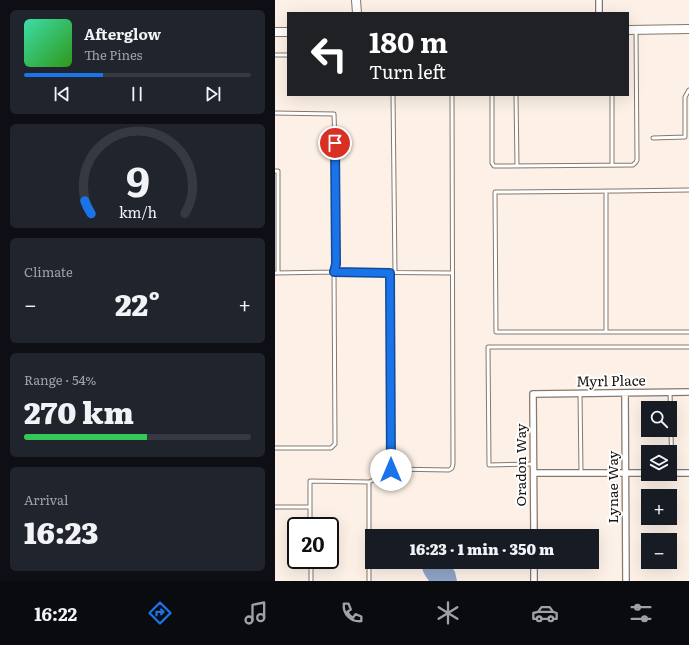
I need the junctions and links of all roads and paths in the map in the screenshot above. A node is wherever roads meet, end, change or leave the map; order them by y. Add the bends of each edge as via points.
1 (357, 0) edge
2 (599, 0) edge
3 (357, 12) edge
4 (599, 12) edge
5 (689, 29) edge
6 (632, 30) edge
7 (275, 32) edge
8 (287, 32) edge
9 (275, 55) edge
10 (287, 55) edge
11 (689, 90) edge
12 (393, 96) edge
13 (452, 96) edge
14 (492, 96) edge
15 (516, 96) edge
16 (612, 96) edge
17 (275, 114) edge
18 (685, 137) junction
19 (689, 137) edge
20 (653, 138) dead end
21 (612, 165) junction
22 (517, 166) junction
23 (275, 171) edge
24 (689, 190) edge
25 (606, 191) junction
26 (334, 272) junction
27 (277, 273) edge
28 (390, 273) junction
29 (395, 273) junction
30 (452, 273) junction
31 (606, 332) junction
32 (689, 332) edge
33 (689, 347) edge
34 (670, 392) junction
35 (689, 392) edge
36 (580, 393) junction
37 (625, 393) junction
38 (533, 394) joint
39 (671, 445) edge
40 (275, 448) edge
41 (533, 464) junction
42 (391, 470) junction
43 (533, 473) junction
44 (581, 473) junction
45 (625, 473) junction
46 (641, 473) edge
47 (677, 473) edge
48 (689, 473) edge
49 (369, 482) junction
50 (275, 507) edge
51 (310, 507) junction
52 (311, 517) edge
53 (534, 529) edge
54 (311, 569) edge
55 (534, 569) edge
56 (311, 581) edge
57 (369, 581) edge
58 (534, 581) edge
59 (626, 581) edge

1 - 3 street
2 - 4 street
5 - 6 street
6 - 21 lane via 637,160 633,165
7 - 8 street
9 - 10 lane
11 - 18 lane via 685,98
12 - 29 lane
13 - 30 lane
14 - 22 lane via 492,163 496,166
15 - 22 lane
16 - 21 lane
17 - 26 lane via 334,114
18 - 19 lane
18 - 20 lane
21 - 22 lane
23 - 27 lane via 278,171
24 - 25 lane
25 - 31 lane
25 - 31 lane via 495,192 496,332
26 - 27 lane
26 - 28 lane
26 - 40 lane via 335,444 331,448
28 - 29 lane
28 - 42 lane
29 - 30 lane
30 - 42 lane via 452,468
31 - 32 lane
33 - 41 lane via 488,347 489,465
34 - 35 street, Myrl Place
34 - 37 street, Myrl Place
34 - 39 lane
36 - 37 street, Myrl Place
36 - 38 street, Myrl Place
36 - 44 lane
37 - 45 street, Lynae Way
38 - 41 street, Oradon Way
41 - 43 street, Oradon Way
42 - 49 lane
43 - 44 street
43 - 53 street, Oradon Way
44 - 45 street
45 - 46 street
45 - 59 street, Lynae Way
47 - 48 street
49 - 51 lane via 310,481
49 - 57 lane
50 - 51 lane
51 - 52 lane
54 - 56 lane
55 - 58 street

